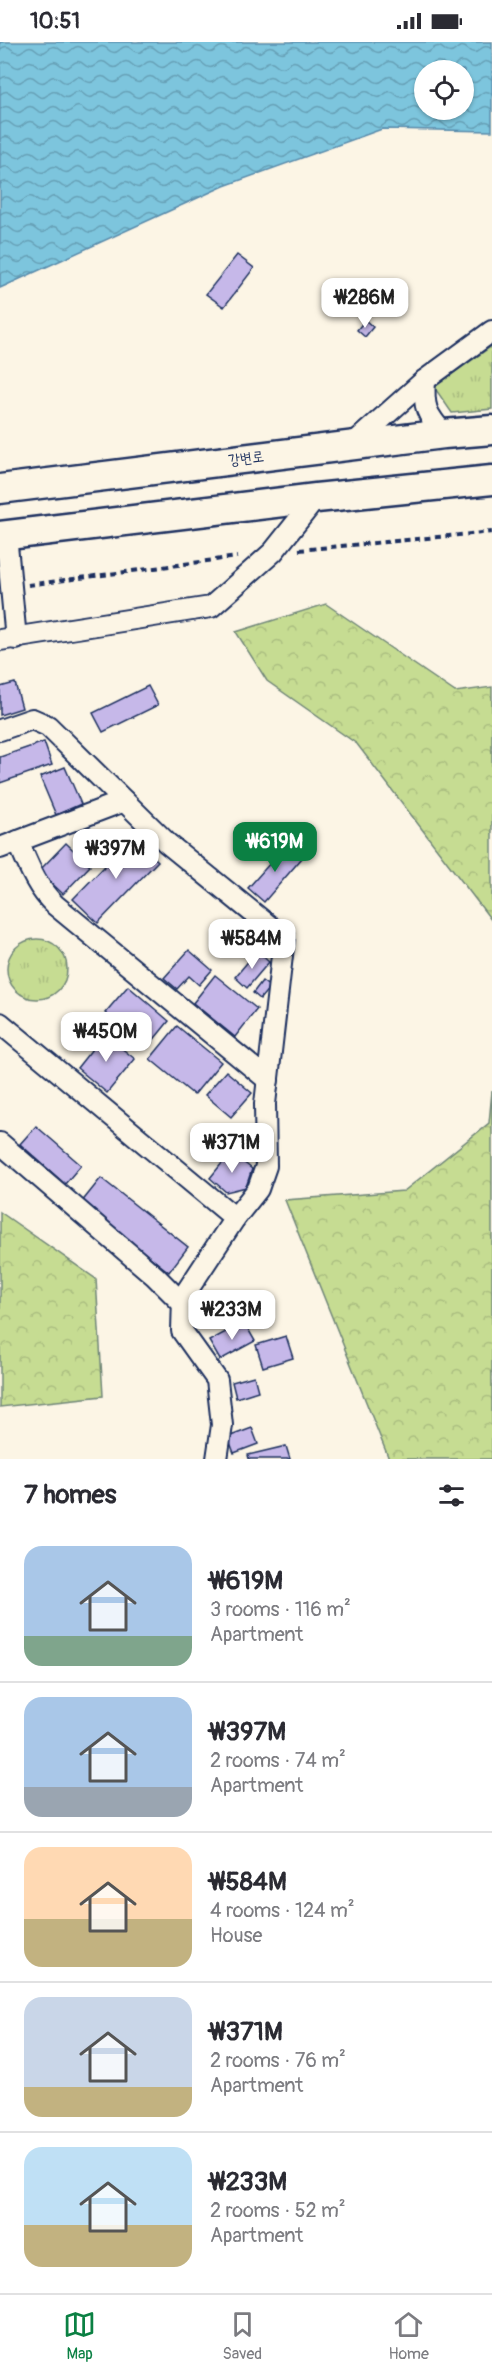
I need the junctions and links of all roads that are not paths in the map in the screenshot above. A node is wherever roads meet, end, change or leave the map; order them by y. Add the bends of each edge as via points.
1 (492, 331) edge
2 (426, 380) junction
3 (492, 430) edge
4 (444, 434) junction
5 (352, 446) junction
6 (492, 480) edge
7 (0, 489) edge
8 (316, 498) junction
9 (3, 535) edge
10 (8, 640) edge
11 (0, 730) edge
12 (124, 801) junction
13 (9, 844) edge
14 (0, 1023) edge
15 (268, 1080) junction
16 (0, 1143) edge
17 (235, 1218) junction
18 (183, 1304) junction
19 (217, 1459) edge

1 - 2 street
2 - 4 street via 424,401 429,417
2 - 5 street
3 - 4 main road, 강변로
4 - 5 main road, 강변로
5 - 7 main road, 강변로
6 - 8 main road
8 - 9 main road
8 - 10 street via 273,552 212,607
9 - 10 street
11 - 12 street via 32,719 48,726
12 - 13 street
12 - 15 street via 167,843 284,938
13 - 15 street via 55,905
14 - 17 street
15 - 17 street via 266,1166 258,1189
16 - 18 street
17 - 18 street via 183,1297
18 - 19 street via 182,1331 217,1380 222,1425

